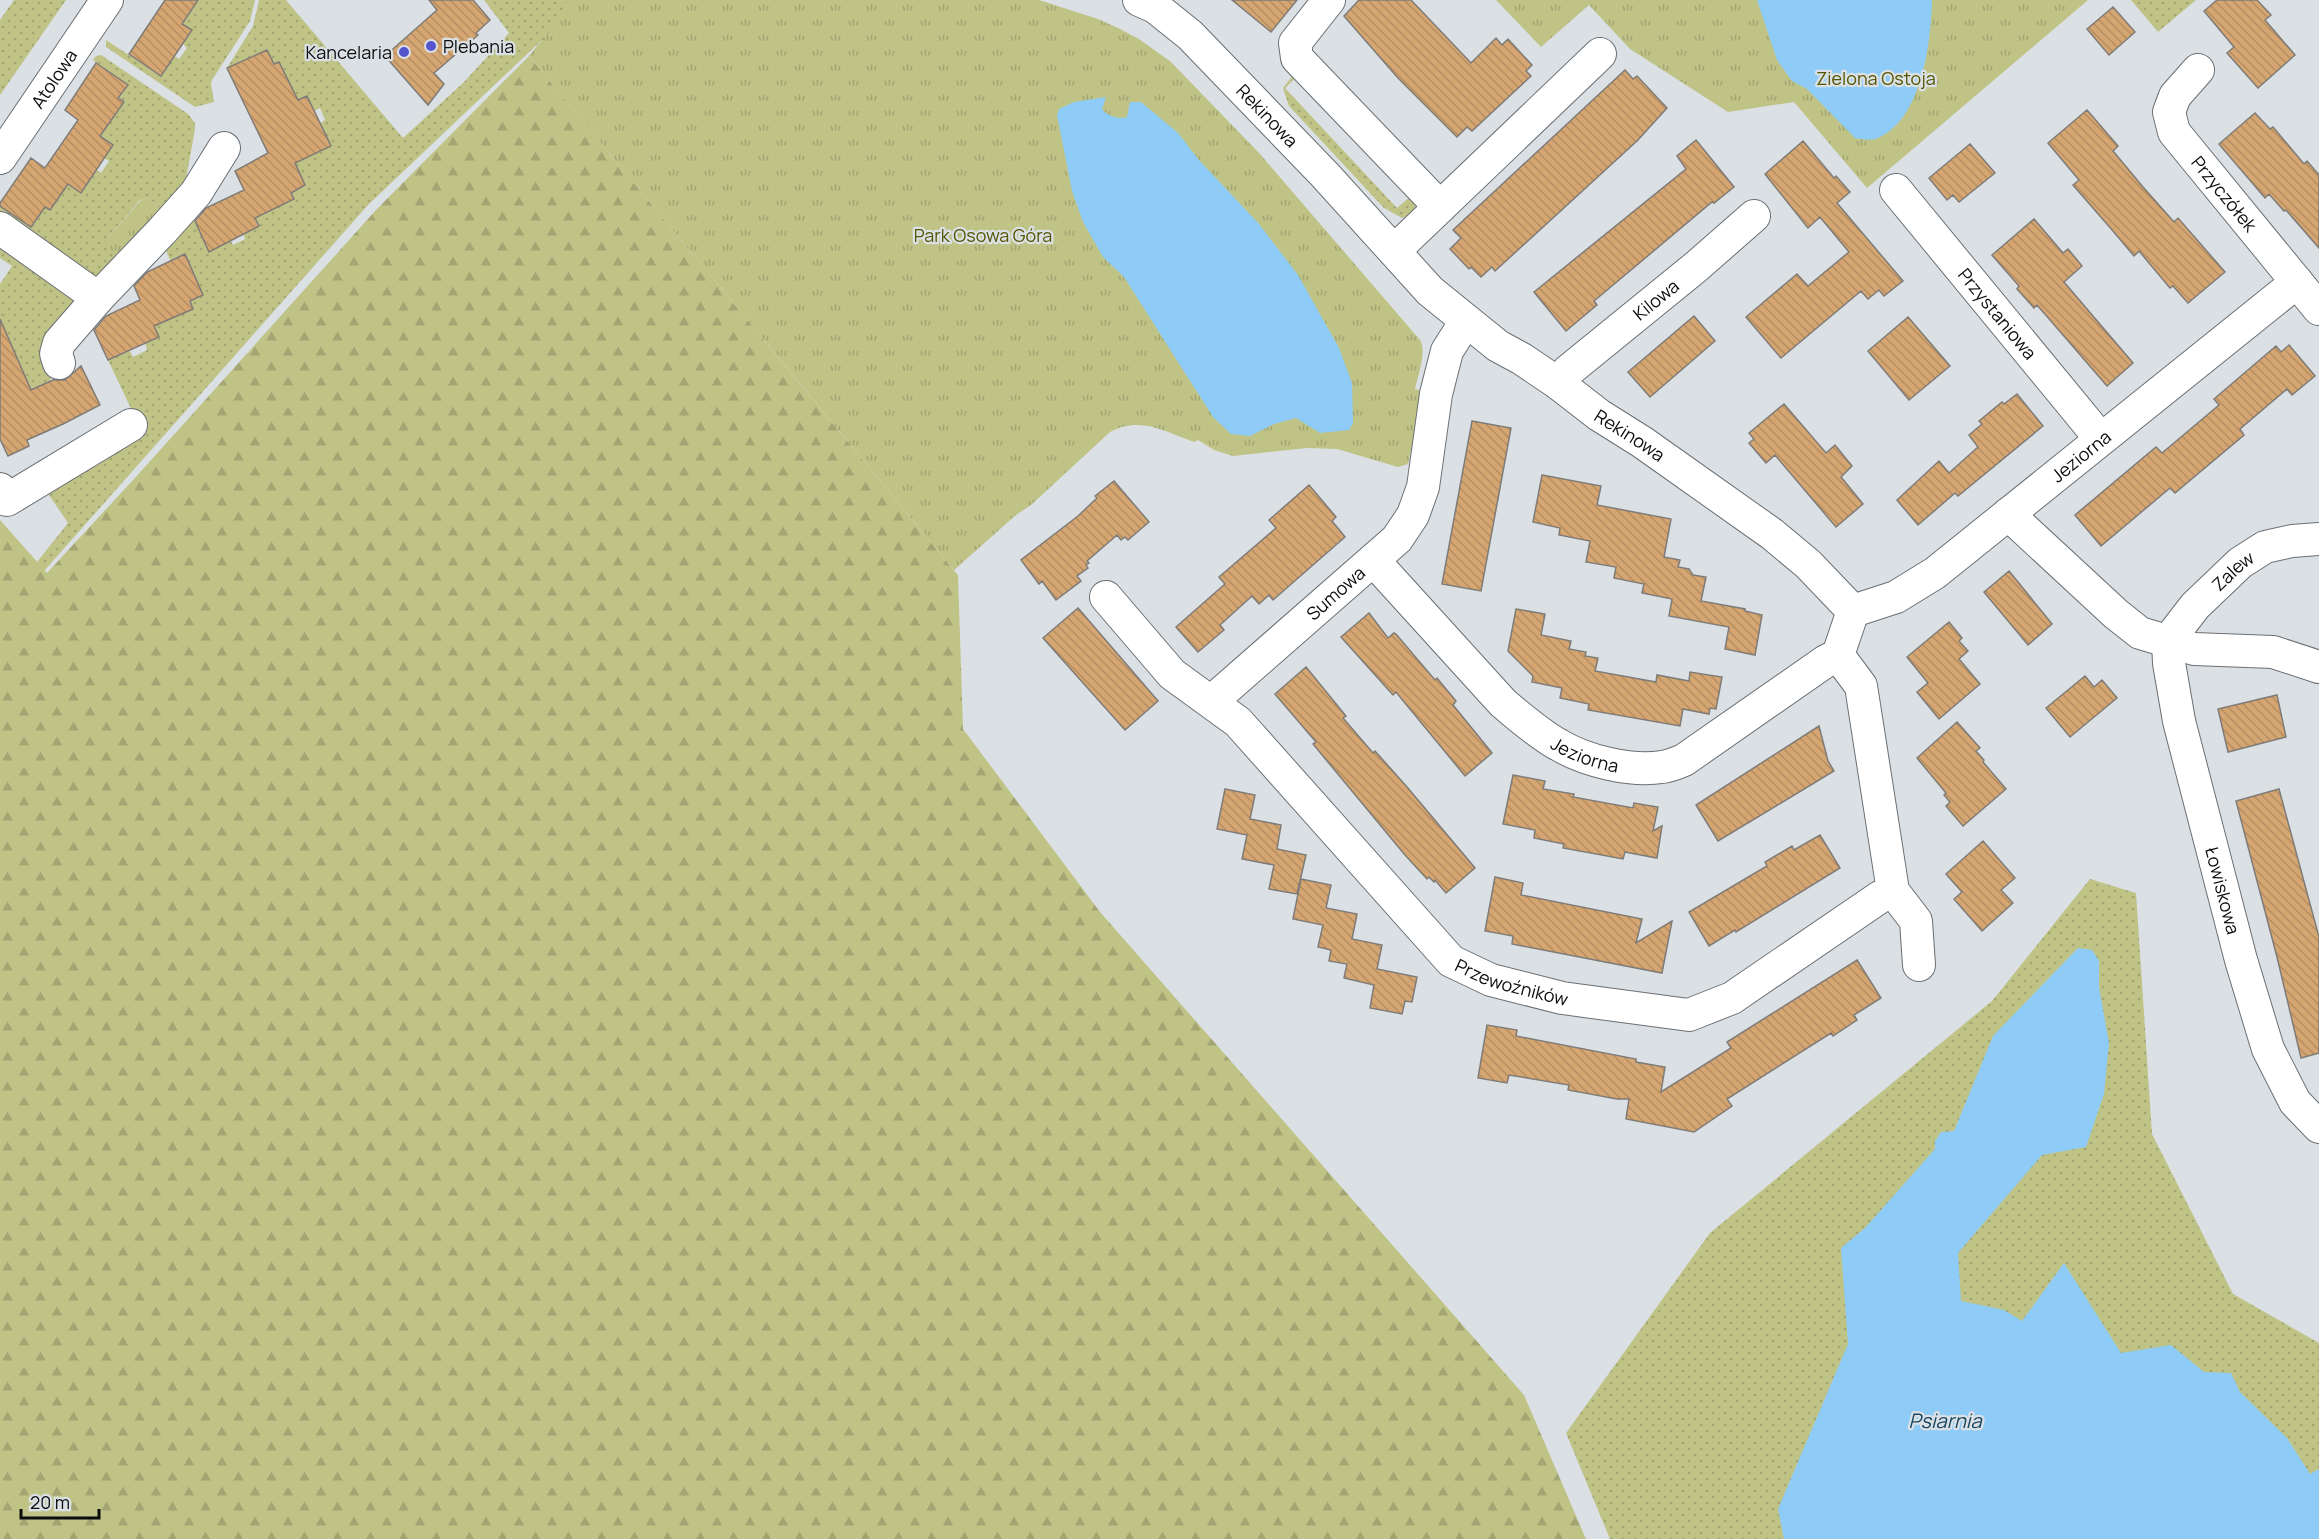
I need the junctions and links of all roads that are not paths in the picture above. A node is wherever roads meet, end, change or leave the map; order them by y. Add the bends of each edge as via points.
1 (107, 0) edge
2 (1139, 0) edge
3 (1329, 0) edge
4 (1600, 54) dead end
5 (2198, 70) dead end
6 (224, 148) dead end
7 (0, 158) edge
8 (1896, 190) dead end
9 (1440, 207) junction
10 (1754, 216) dead end
11 (0, 228) edge
12 (1394, 251) junction
13 (2297, 282) junction
14 (98, 298) junction
15 (2319, 309) edge
16 (1466, 321) junction
17 (59, 363) dead end
18 (1559, 384) junction
19 (131, 425) dead end
20 (2100, 438) junction
21 (0, 489) edge
22 (2008, 514) junction
23 (2319, 539) edge
24 (1374, 561) junction
25 (1106, 597) dead end
26 (1853, 611) junction
27 (2168, 641) junction
28 (1838, 655) junction
29 (2319, 667) edge
30 (1212, 702) junction
31 (1893, 891) junction
32 (1920, 965) dead end
33 (2319, 1127) edge

1 - 7 street, Atolowa
2 - 12 street, Rekinowa via 1155,7 1190,35
3 - 9 street via 1294,43 1297,58
4 - 9 street
5 - 13 street, Przyczółek via 2175,96 2169,112 2174,132
6 - 14 street via 196,193
8 - 20 street, Przystaniowa
9 - 12 street
10 - 18 street, Kilowa via 1568,371
11 - 14 street
12 - 16 street, Rekinowa via 1430,291
13 - 15 street, Przyczółek
13 - 20 street, Jeziorna
14 - 17 street via 59,343
16 - 18 street, Rekinowa
16 - 24 street, Sumowa via 1447,351 1436,394 1425,480 1416,506 1397,539
18 - 26 street, Rekinowa via 1772,534 1808,564
19 - 21 street via 7,500
20 - 22 street, Jeziorna
22 - 26 street, Jeziorna via 1914,586 1896,597
22 - 27 street via 2116,614 2140,633
23 - 27 street, Zalew via 2265,547 2240,563 2195,606
24 - 28 street, Jeziorna via 1503,703 1524,721 1576,754 1614,764 1663,767 1684,760
24 - 30 street, Sumowa
25 - 30 street via 1172,674
26 - 28 street
27 - 29 street via 2194,649 2273,652
27 - 33 street, Łowiskowa via 2179,721 2268,1049 2295,1102
28 - 31 street via 1861,686
30 - 31 street, Przewoźników via 1238,722 1451,961 1491,980 1562,998 1689,1015 1732,998
31 - 32 street via 1916,921

